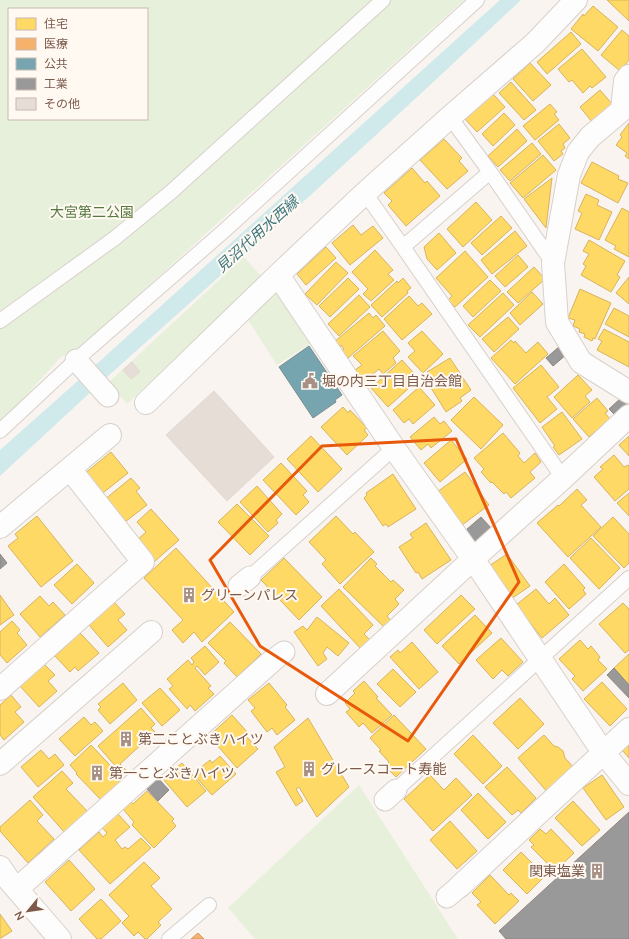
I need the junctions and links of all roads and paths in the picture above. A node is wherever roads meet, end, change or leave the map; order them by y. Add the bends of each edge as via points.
1 (383, 0) edge
2 (477, 0) edge
3 (576, 0) edge
4 (629, 76) edge
5 (450, 117) junction
6 (490, 172) junction
7 (365, 193) junction
8 (403, 247) junction
9 (554, 263) junction
10 (278, 275) junction
11 (0, 321) edge
12 (78, 362) junction
13 (629, 392) edge
14 (108, 396) dead end
15 (146, 403) dead end
16 (629, 416) edge
17 (0, 431) edge
18 (110, 435) dead end
19 (394, 448) junction
20 (70, 469) junction
21 (563, 478) junction
22 (0, 527) edge
23 (473, 559) junction
24 (629, 578) edge
25 (244, 582) dead end
26 (151, 632) dead end
27 (278, 657) dead end
28 (540, 659) junction
29 (0, 689) edge
30 (323, 698) dead end
31 (629, 729) edge
32 (603, 752) junction
33 (0, 764) edge
34 (629, 784) edge
35 (390, 795) dead end
36 (0, 867) edge
37 (17, 889) junction
38 (454, 892) dead end
39 (209, 905) dead end
40 (60, 939) edge
41 (169, 939) edge

1 - 11 lane via 160,201 115,238
2 - 12 lane
3 - 5 street via 535,43
4 - 9 street via 625,81 622,110 590,137 578,152 569,175
5 - 6 lane
5 - 7 street
6 - 8 lane
6 - 9 lane
7 - 8 lane
7 - 10 street
8 - 21 lane
9 - 13 street via 557,322 581,362
10 - 15 street
10 - 19 street
12 - 14 street
12 - 17 lane
16 - 21 street
18 - 20 street
19 - 23 street
19 - 25 lane
20 - 22 street
20 - 29 street via 143,562
21 - 23 street
23 - 28 street
23 - 30 street
24 - 28 lane
26 - 33 street
27 - 37 street
28 - 32 street
28 - 35 lane
31 - 32 street
32 - 34 street
32 - 38 street
36 - 37 street
37 - 40 street
39 - 41 lane

